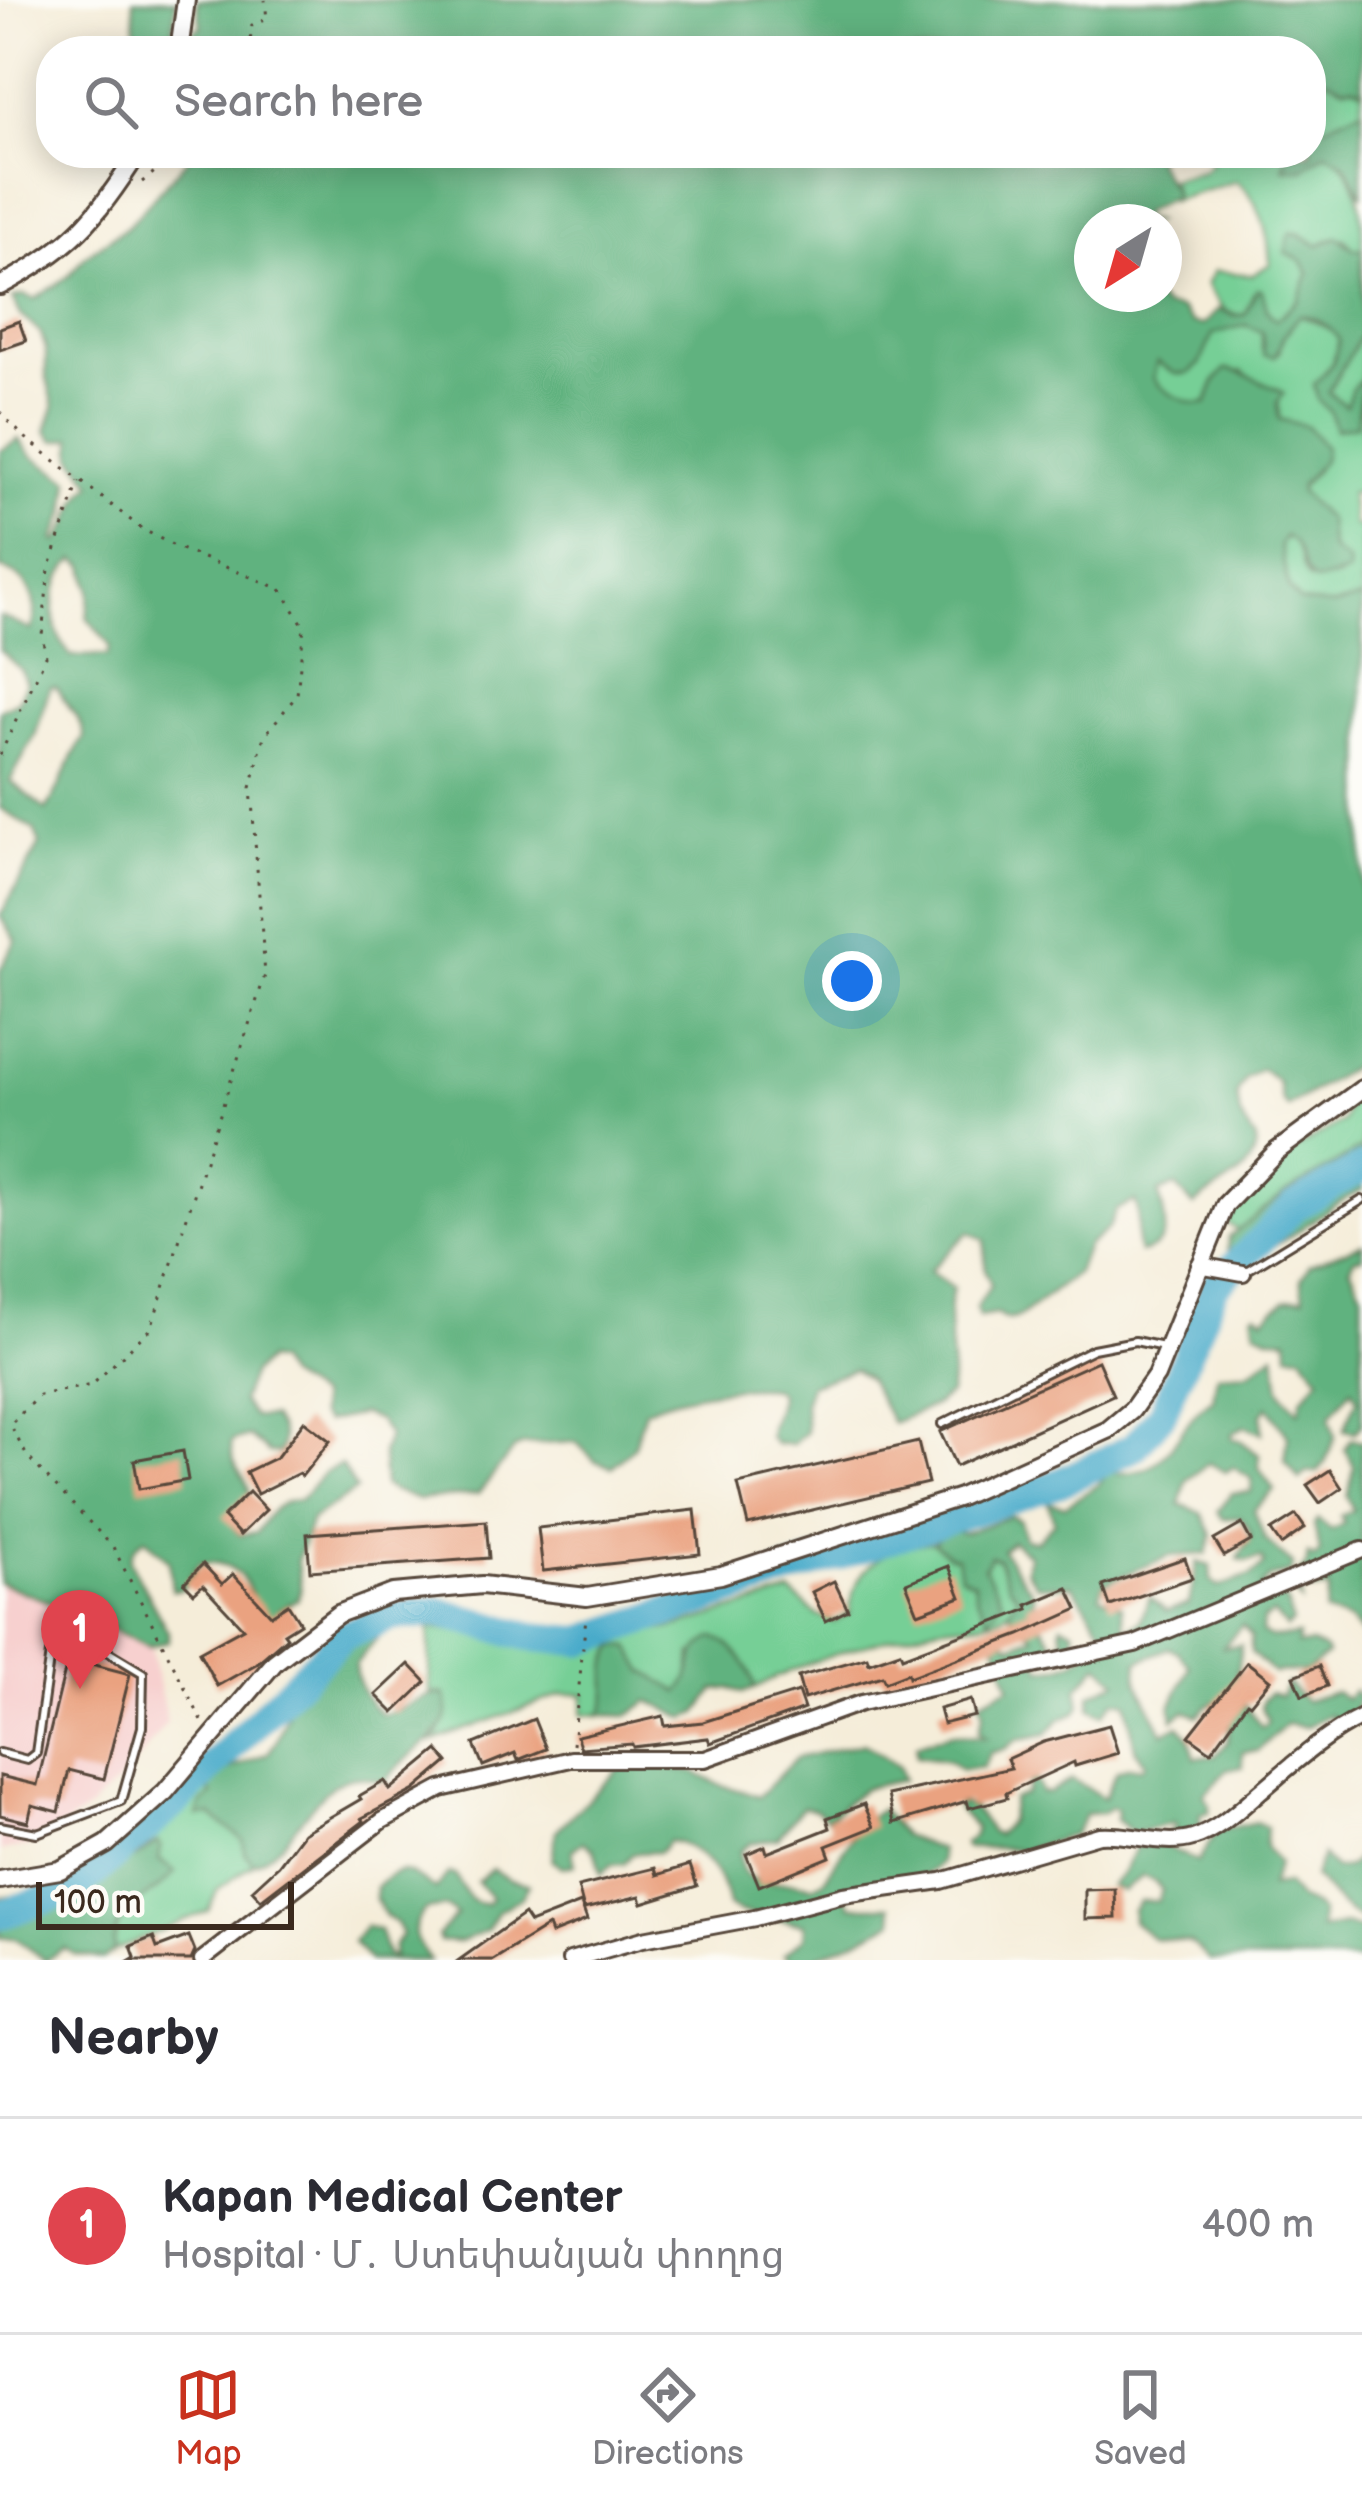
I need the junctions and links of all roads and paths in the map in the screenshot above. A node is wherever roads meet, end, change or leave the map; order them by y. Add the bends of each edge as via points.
1 (186, 0) edge
2 (266, 0) edge
3 (181, 36) edge
4 (251, 36) edge
5 (129, 168) edge
6 (159, 168) edge
7 (138, 185) dead end
8 (0, 286) edge
9 (0, 412) edge
10 (80, 480) junction
11 (0, 755) edge
12 (1362, 1089) edge
13 (1362, 1200) edge
14 (1199, 1265) junction
15 (1243, 1273) joint
16 (1167, 1348) junction
17 (942, 1424) dead end
18 (1362, 1550) edge
19 (587, 1597) junction
20 (1362, 1718) edge
21 (575, 1729) dead end
22 (210, 1737) junction
23 (0, 1753) edge
24 (0, 1826) edge
25 (0, 1880) edge
26 (202, 1960) edge
27 (570, 1960) edge

1 - 3 street
2 - 4 path via 267,19 252,25
5 - 8 street via 66,247
6 - 7 path
9 - 10 path
10 - 11 path via 50,569 46,656
10 - 22 path via 162,541 280,589 304,626 297,695 264,736 251,788 265,975 151,1328 92,1385 39,1395 10,1425 27,1456 113,1547
12 - 14 street via 1277,1151 1225,1205
13 - 15 lane
14 - 15 street
14 - 16 street
16 - 17 lane via 1135,1341 1093,1349
16 - 19 street via 1132,1410 1108,1430 960,1497 721,1575
18 - 26 street via 1135,1644 861,1703 705,1759 571,1759 441,1789 382,1821
19 - 21 path
19 - 22 street via 482,1585 393,1593 338,1614 274,1662
20 - 27 street via 1192,1839 1099,1835 941,1881 843,1895
22 - 25 street via 107,1844 60,1870
23 - 24 lane via 27,1760 37,1753 50,1654 61,1637 85,1638 143,1673 142,1727 121,1801 37,1833

